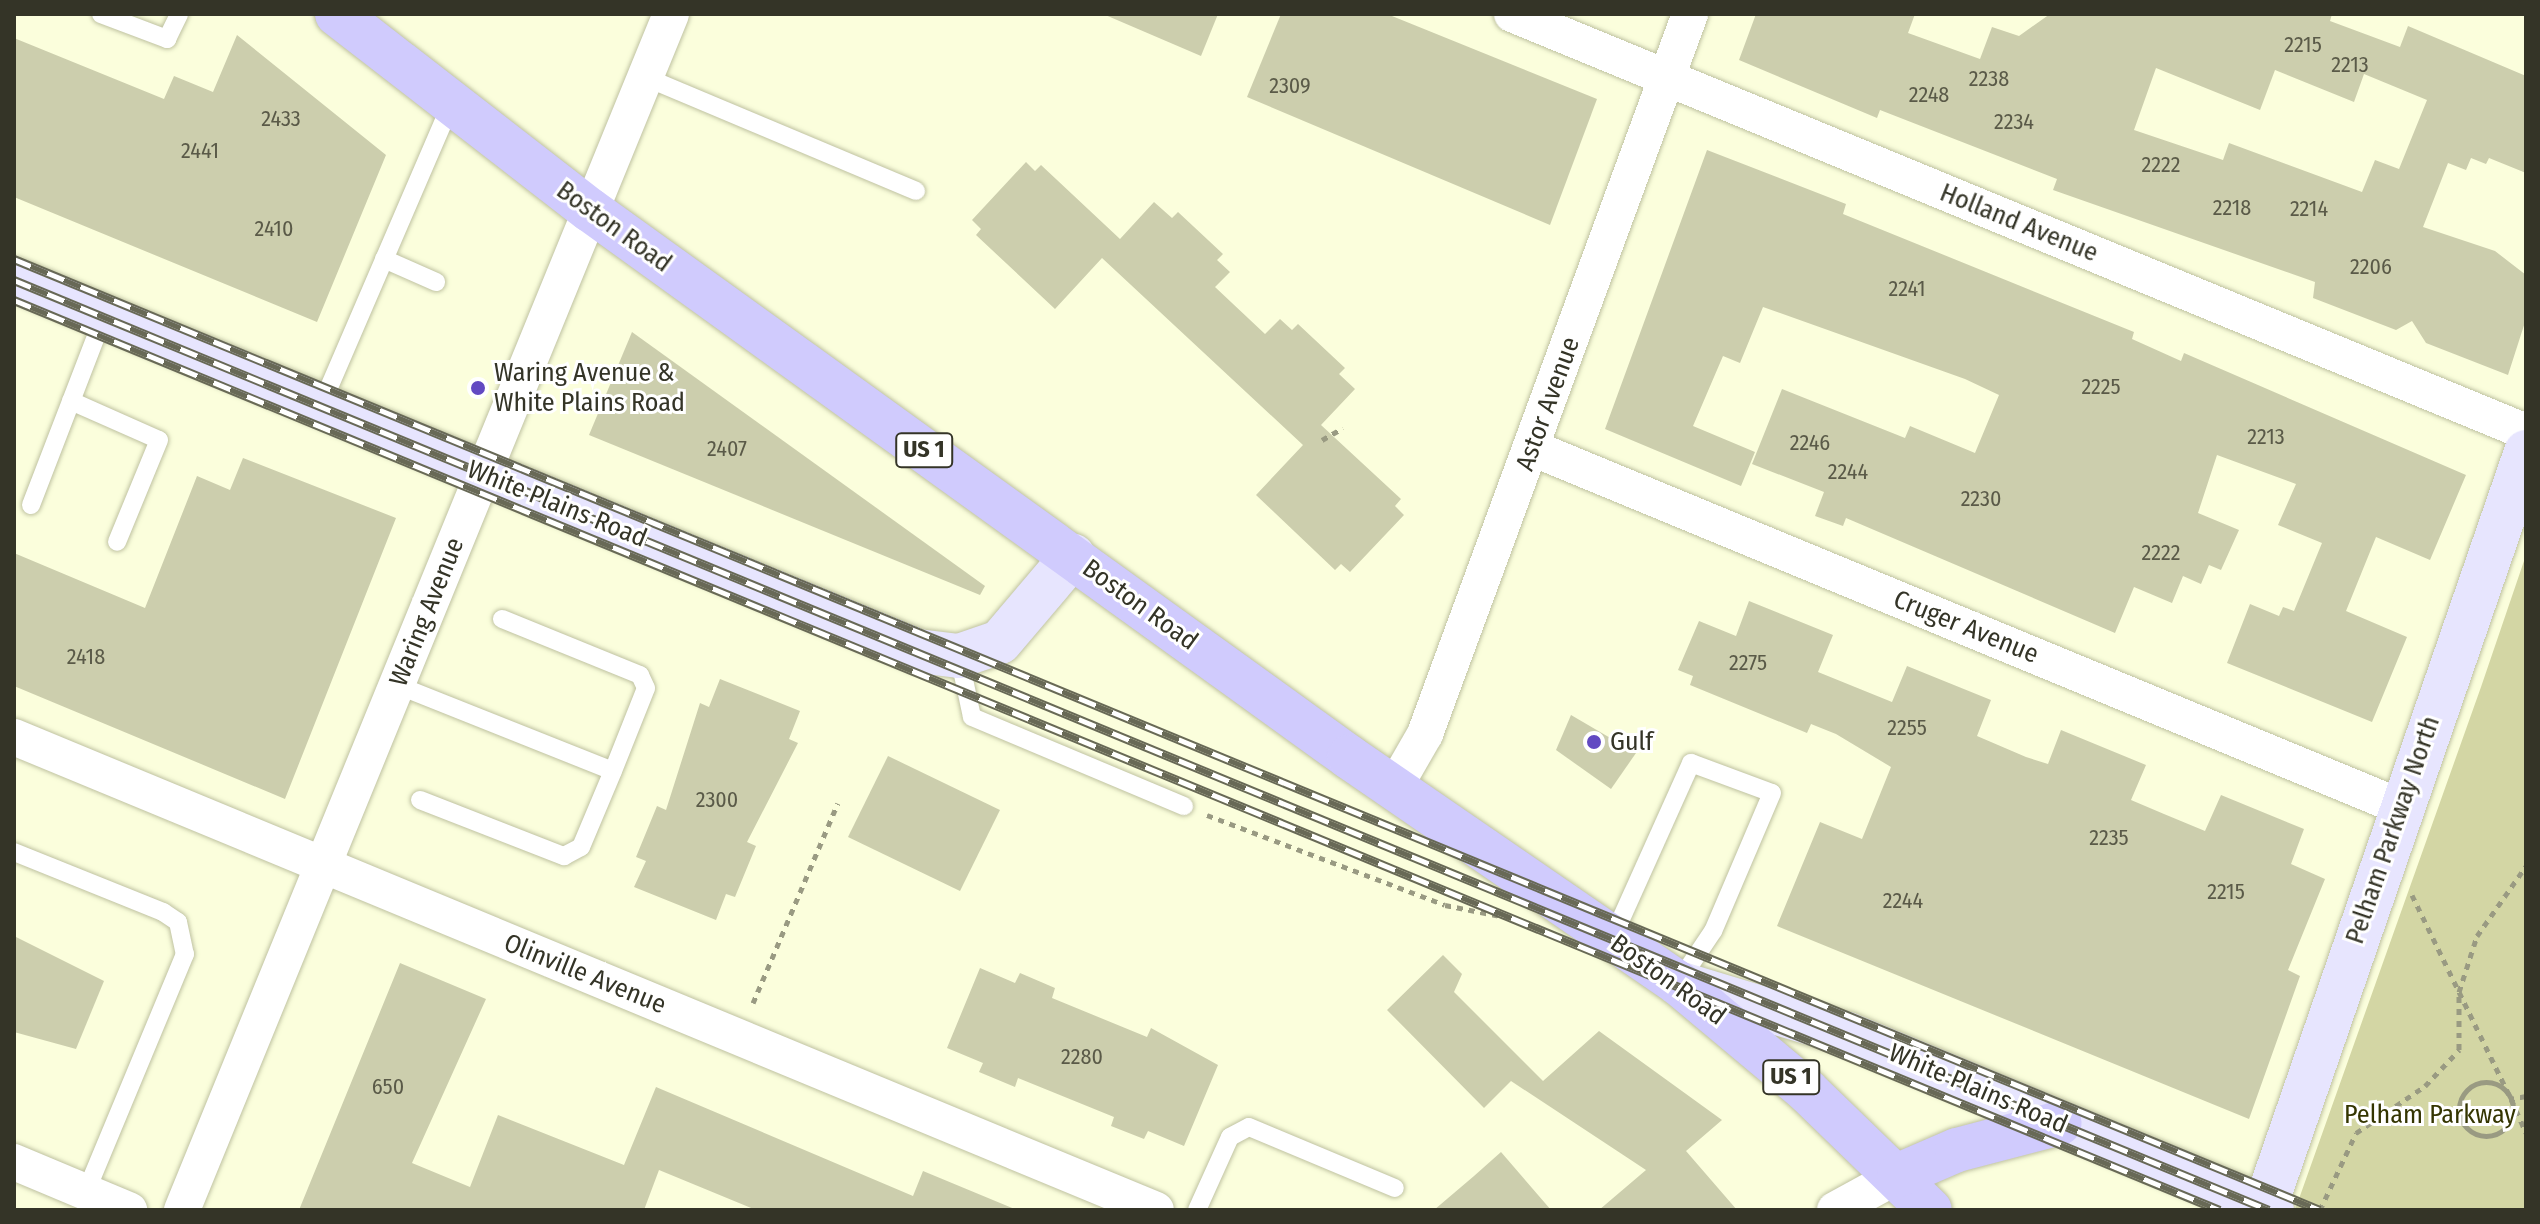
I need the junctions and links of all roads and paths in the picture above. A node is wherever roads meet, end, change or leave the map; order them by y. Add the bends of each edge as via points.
1 (101, 14) edge
2 (179, 14) edge
3 (337, 14) edge
4 (671, 14) edge
5 (1512, 14) edge
6 (1690, 14) edge
7 (645, 77) junction
8 (1667, 78) junction
9 (450, 107) junction
10 (916, 191) dead end
11 (590, 210) junction
12 (384, 259) junction
13 (14, 279) edge
14 (436, 282) dead end
15 (104, 316) junction
16 (71, 401) junction
17 (321, 406) junction
18 (1343, 428) dead end
19 (2526, 432) edge
20 (1322, 440) dead end
21 (1532, 448) junction
22 (2526, 452) edge
23 (484, 474) junction
24 (31, 505) dead end
25 (117, 542) dead end
26 (1073, 556) junction
27 (502, 619) dead end
28 (959, 656) junction
29 (397, 685) junction
30 (14, 737) edge
31 (613, 771) junction
32 (1394, 788) junction
33 (420, 800) dead end
34 (838, 803) dead end
35 (1184, 806) joint
36 (2401, 807) junction
37 (14, 852) edge
38 (323, 865) junction
39 (2526, 866) edge
40 (2409, 889) dead end
41 (1521, 921) dead end
42 (1612, 939) junction
43 (1678, 983) junction
44 (2459, 992) junction
45 (753, 1003) dead end
46 (2526, 1096) edge
47 (2511, 1099) junction
48 (2060, 1123) junction
49 (2526, 1133) edge
50 (14, 1162) edge
51 (1899, 1175) junction
52 (1395, 1188) dead end
53 (86, 1192) junction
54 (2267, 1209) edge
55 (129, 1210) edge
56 (182, 1210) edge
57 (1156, 1210) edge
58 (1197, 1210) edge
59 (1835, 1210) edge
60 (1930, 1210) edge
61 (2320, 1210) edge

1 - 2 lane via 167,39
3 - 9 main road, Boston Road / US 1
4 - 7 street, Waring Avenue
5 - 8 street, Holland Avenue
6 - 8 street, Astor Avenue
7 - 10 lane
7 - 11 street, Waring Avenue
8 - 19 street, Holland Avenue
8 - 21 street, Astor Avenue
9 - 11 main road, Boston Road / US 1
9 - 12 lane
11 - 23 street, Waring Avenue
11 - 26 main road, Boston Road / US 1
12 - 14 lane
12 - 17 lane
13 - 15 main road, White Plains Road
15 - 16 lane
15 - 17 main road, White Plains Road
16 - 24 lane
16 - 25 lane via 159,440
17 - 23 main road, White Plains Road
18 - 20 path
21 - 32 street, Astor Avenue via 1423,740
21 - 36 street, Cruger Avenue
22 - 36 main road, Pelham Parkway North
23 - 28 main road, White Plains Road via 888,641
23 - 29 street, Waring Avenue
26 - 28 main road via 1011,633
26 - 32 main road, Boston Road / US 1
27 - 31 lane via 640,675 646,688
28 - 35 lane via 972,717
29 - 31 lane
29 - 38 street, Waring Avenue
30 - 38 street, Olinville Avenue
31 - 33 lane via 581,847 564,856
32 - 42 main road, Boston Road / US 1
34 - 45 path
35 - 41 path via 1445,905
36 - 54 main road, Pelham Parkway North
37 - 53 lane via 163,912 181,933 185,954
38 - 56 street, Waring Avenue
38 - 57 street, Olinville Avenue
39 - 44 path via 2489,910
40 - 44 path
42 - 43 main road, Boston Road / US 1
42 - 43 lane via 1691,763 1772,793 1713,931
43 - 48 main road, White Plains Road via 1847,1034
43 - 51 main road, Boston Road / US 1
44 - 47 path
44 - 61 path via 2459,1050 2425,1086 2356,1133
46 - 47 path
47 - 47 path via 2511,1121 2500,1133 2474,1134 2461,1121 2464,1094 2479,1083 2501,1086
47 - 49 path
48 - 51 main road via 1957,1150
48 - 54 main road, White Plains Road
50 - 53 street
51 - 59 street
51 - 60 main road, Boston Road / US 1
52 - 58 lane via 1249,1127 1230,1137
53 - 55 street

